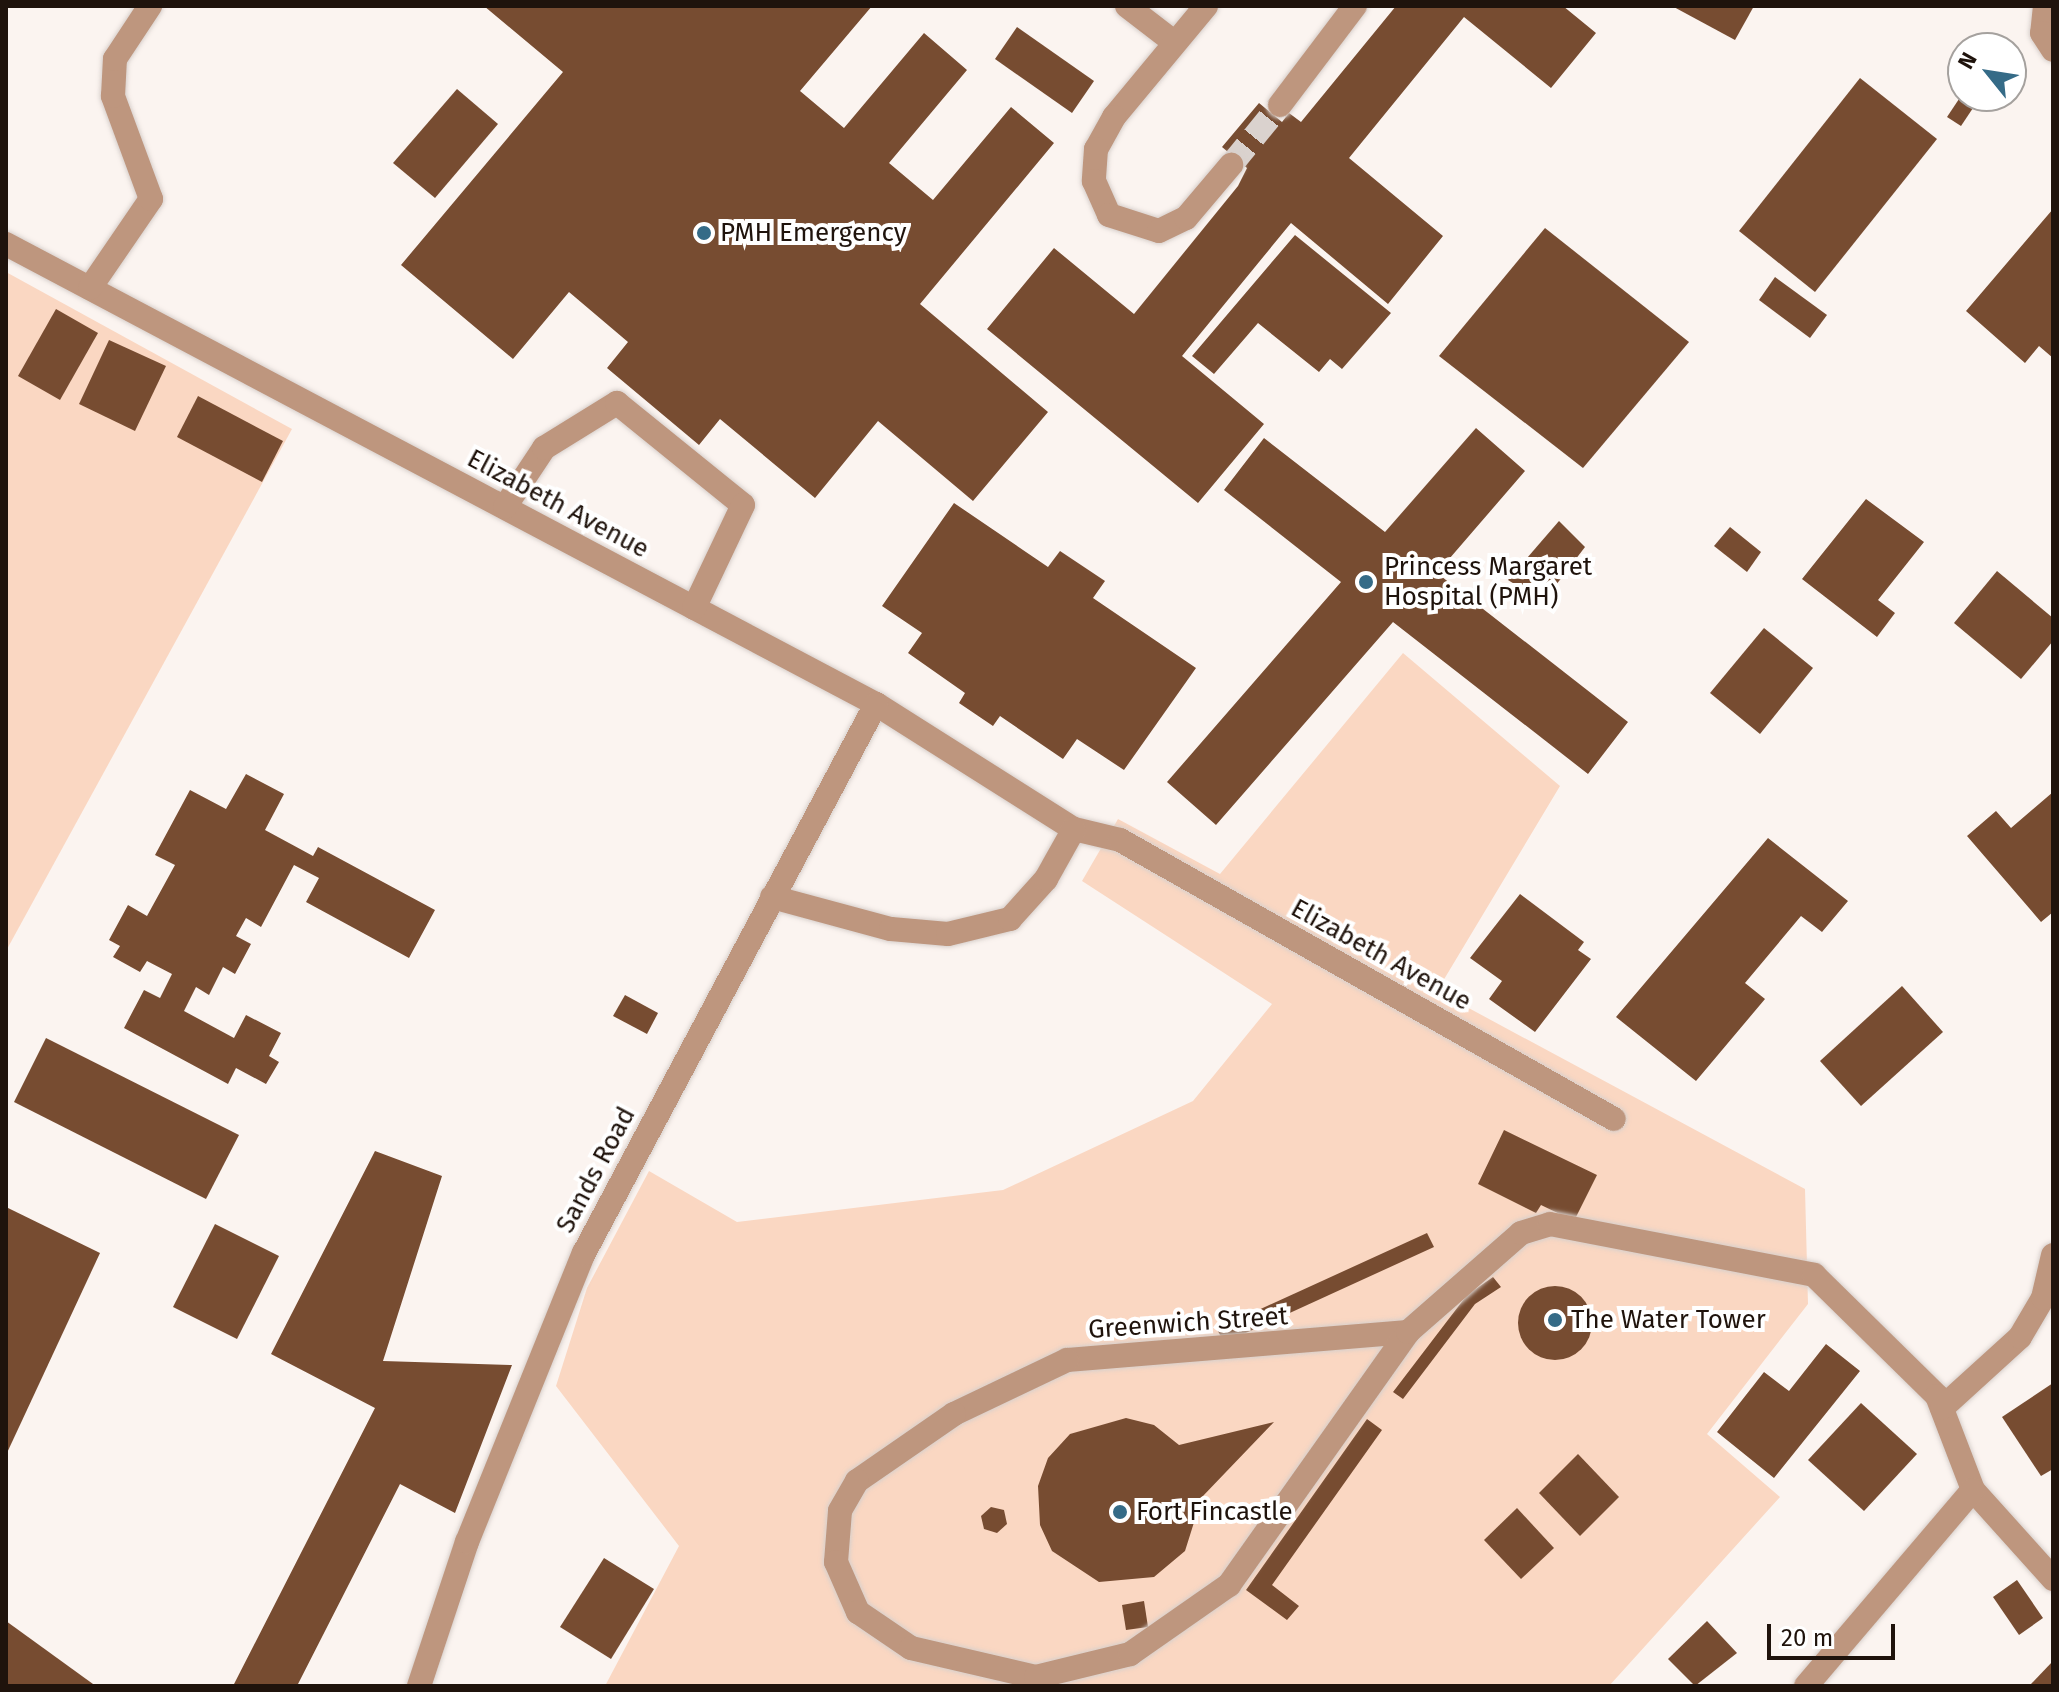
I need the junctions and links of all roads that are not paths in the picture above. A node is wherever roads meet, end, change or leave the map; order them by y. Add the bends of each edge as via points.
1 (150, 6) edge
2 (1127, 6) edge
3 (1206, 6) edge
4 (1355, 6) edge
5 (2045, 6) edge
6 (1174, 42) junction
7 (2053, 50) edge
8 (1280, 105) tunnel mouth
9 (1231, 165) tunnel mouth
10 (6, 244) edge
11 (90, 288) junction
12 (505, 507) junction
13 (694, 608) junction
14 (876, 704) junction
15 (1074, 829) junction
16 (772, 897) junction
17 (1614, 1119) dead end
18 (2053, 1255) edge
19 (1408, 1332) junction
20 (1942, 1408) junction
21 (1973, 1490) junction
22 (2053, 1579) edge
23 (419, 1686) edge
24 (1806, 1686) edge

1 - 11 street via 115,59 113,96 151,199
2 - 6 street
3 - 6 street
4 - 8 street
5 - 7 street via 2042,33
6 - 9 street via 1096,149 1099,199 1123,224 1159,231 1186,218
10 - 11 street, Elizabeth Avenue
11 - 12 street, Elizabeth Avenue
12 - 13 street, Elizabeth Avenue
12 - 13 street via 544,448 617,403 743,505
13 - 14 street, Elizabeth Avenue
14 - 15 street, Elizabeth Avenue
14 - 16 street, Sands Road
15 - 16 street via 1046,879 1010,919 948,934 891,929
15 - 17 street, Elizabeth Avenue via 1120,840
16 - 23 street, Sands Road via 584,1253 467,1542
18 - 20 street via 2043,1298 2020,1337
19 - 19 street, Greenwich Street via 1229,1585 1130,1654 1036,1677 911,1648 858,1612 836,1562 840,1511 857,1481 954,1414 1067,1360
19 - 20 street, Greenwich Street via 1521,1233 1550,1224 1814,1275
20 - 21 street
21 - 22 street
21 - 24 street

